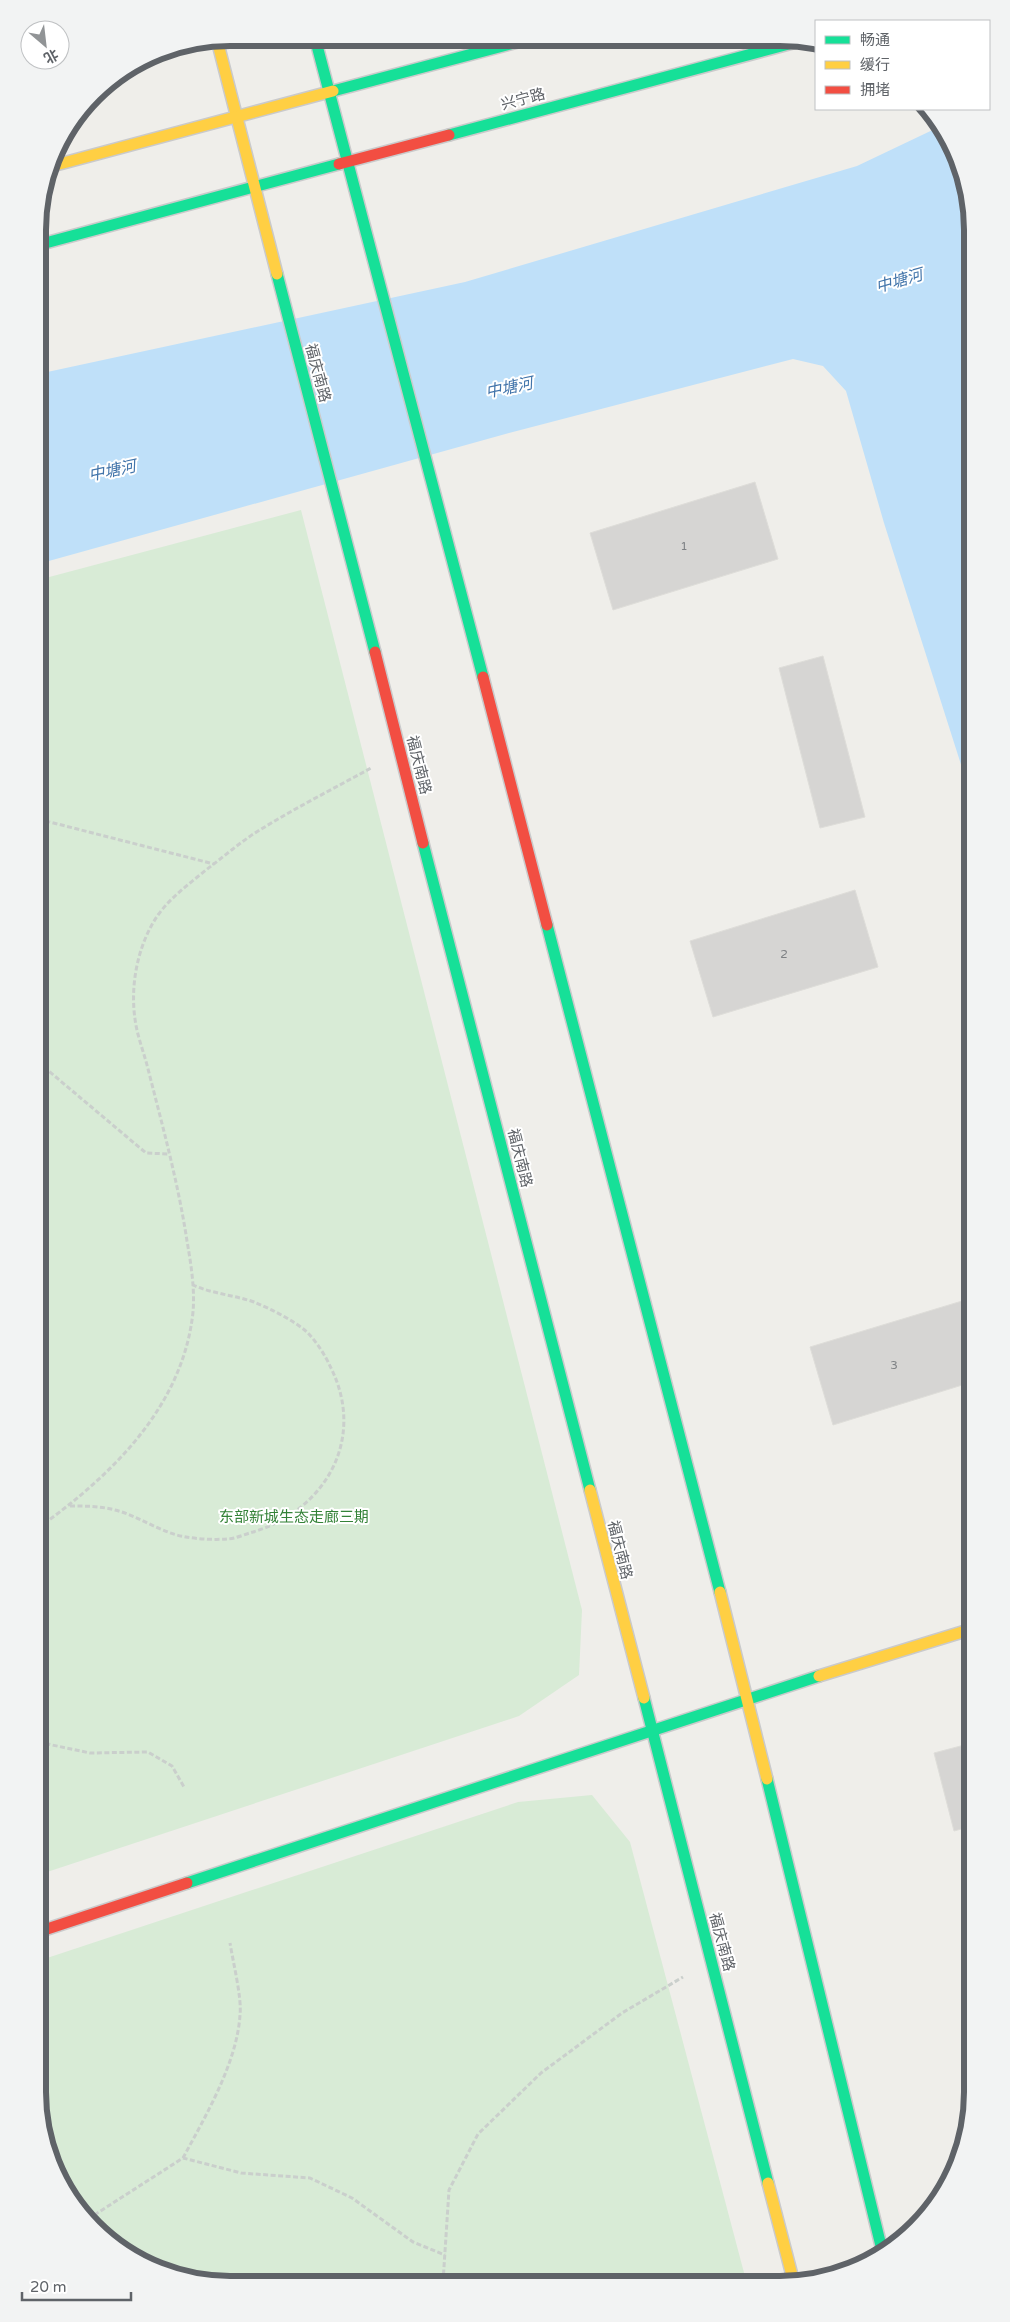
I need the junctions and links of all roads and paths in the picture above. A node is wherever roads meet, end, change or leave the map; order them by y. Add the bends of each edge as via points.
1 (317, 46) edge
2 (502, 46) edge
3 (781, 46) edge
4 (220, 47) edge
5 (330, 91) junction
6 (236, 116) junction
7 (349, 161) junction
8 (58, 164) edge
9 (254, 187) junction
10 (46, 243) edge
11 (400, 752) junction
12 (46, 821) edge
13 (214, 864) junction
14 (46, 1069) edge
15 (169, 1154) junction
16 (192, 1285) junction
17 (69, 1506) junction
18 (46, 1522) edge
19 (964, 1632) edge
20 (746, 1698) junction
21 (651, 1732) junction
22 (46, 1744) edge
23 (184, 1787) dead end
24 (46, 1929) edge
25 (230, 1943) dead end
26 (712, 1960) junction
27 (183, 2158) junction
28 (94, 2215) edge
29 (881, 2246) edge
30 (446, 2255) junction
31 (792, 2275) edge
32 (444, 2276) edge

1 - 5 main road
2 - 5 main road
3 - 7 main road, 兴宁路
4 - 6 main road, 福庆南路
5 - 6 main road
5 - 7 main road
6 - 8 main road
6 - 9 main road, 福庆南路
7 - 9 main road, 兴宁路
7 - 20 main road
9 - 10 main road, 兴宁路
9 - 11 main road, 福庆南路
11 - 13 path via 254,833
11 - 21 main road, 福庆南路
12 - 13 path
13 - 15 path via 176,894 158,915 143,941 135,975 135,1019
14 - 15 path via 146,1153
15 - 16 path via 180,1197
16 - 17 path via 193,1311 187,1346 168,1394 114,1465
16 - 17 path via 254,1302 281,1315 307,1332 326,1358 340,1386 345,1420 341,1448 328,1477 303,1507 270,1527 229,1539 185,1537 116,1510
17 - 18 path
19 - 20 main road
20 - 21 main road
20 - 29 main road
21 - 24 main road
21 - 26 main road, 福庆南路
22 - 23 path via 90,1753 148,1752 172,1766
25 - 27 path via 240,2014 233,2050 202,2123
26 - 30 path via 622,2013 541,2073 478,2134 449,2190
26 - 31 main road, 福庆南路
27 - 28 path
27 - 30 path via 241,2173 310,2178 352,2198 413,2242
30 - 32 path

